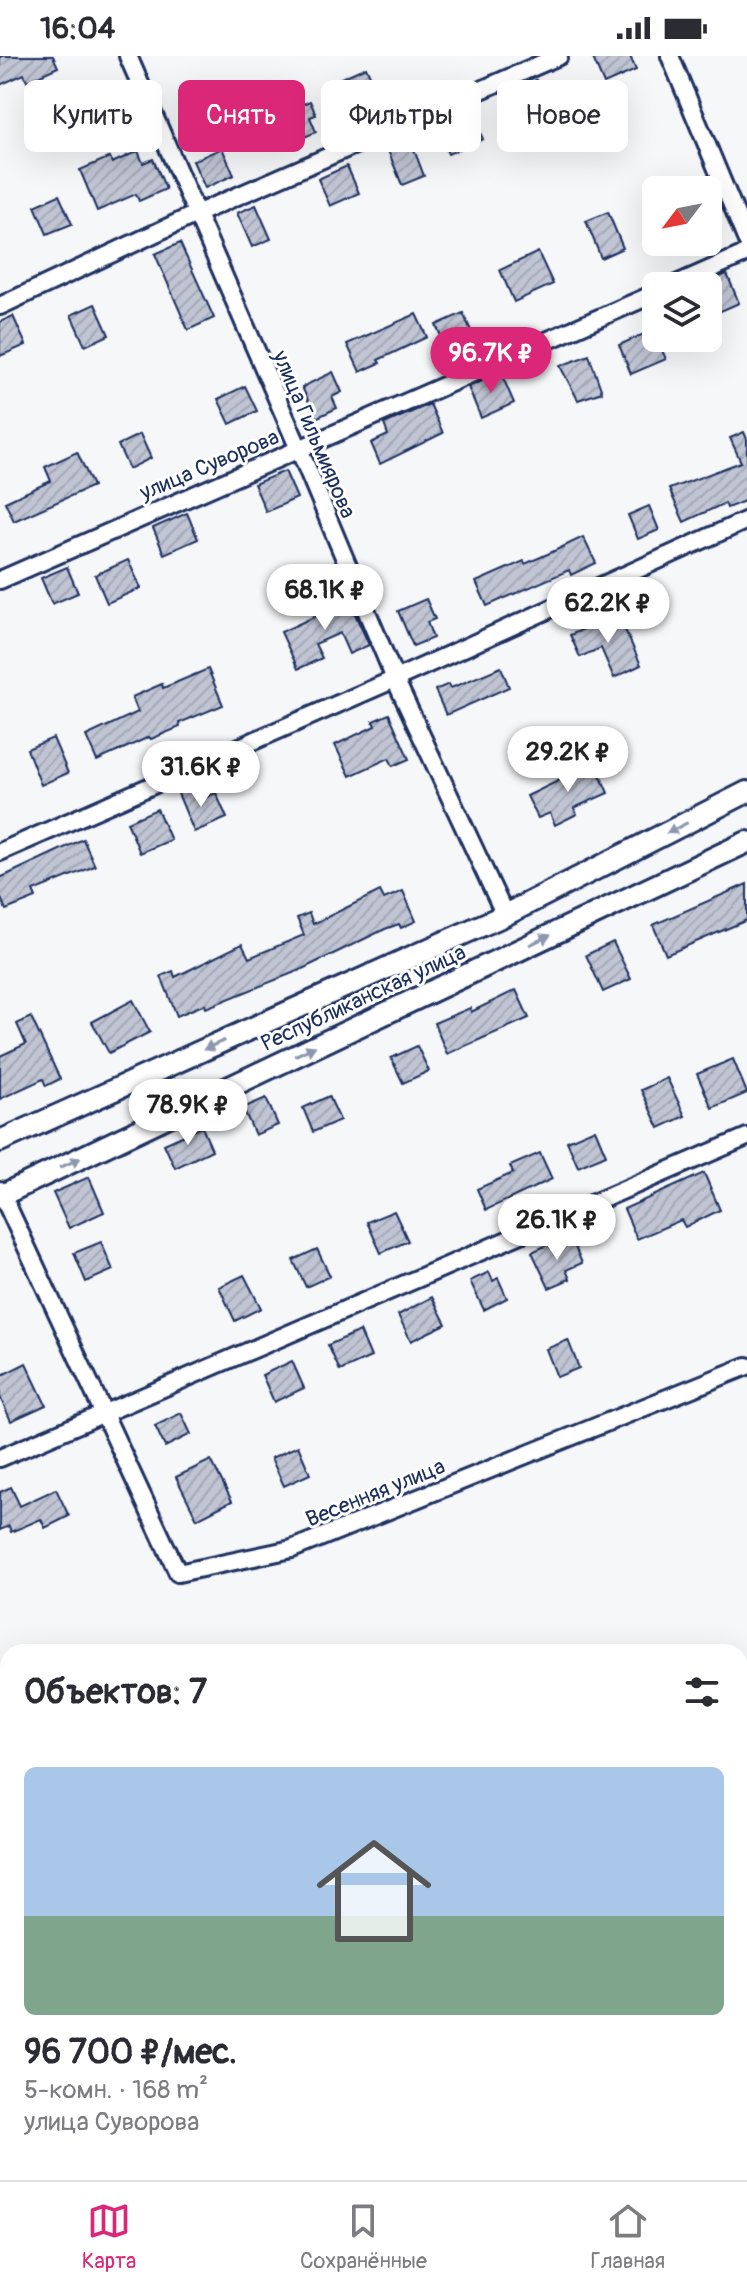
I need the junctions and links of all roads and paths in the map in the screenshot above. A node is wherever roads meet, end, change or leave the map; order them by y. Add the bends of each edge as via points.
1 (128, 56) edge
2 (559, 56) edge
3 (670, 56) edge
4 (196, 214) junction
5 (747, 241) edge
6 (747, 253) edge
7 (704, 272) edge
8 (642, 299) edge
9 (0, 306) edge
10 (299, 449) junction
11 (747, 520) edge
12 (0, 580) edge
13 (395, 679) junction
14 (747, 792) edge
15 (747, 842) edge
16 (0, 852) edge
17 (505, 915) junction
18 (747, 1137) edge
19 (0, 1141) edge
20 (1, 1194) edge
21 (747, 1366) edge
22 (104, 1411) junction
23 (0, 1458) edge

1 - 4 street, улица Гильмиярова
2 - 4 street
3 - 5 street
4 - 9 street
4 - 10 street, улица Гильмиярова
6 - 7 street
8 - 10 street, улица Суворова
10 - 12 street, улица Суворова
10 - 13 street, улица Гильмиярова
11 - 13 street
13 - 16 street
13 - 17 street, улица Гильмиярова
14 -> 17 street, Республиканская улица
20 -> 15 street, Республиканская улица
17 -> 19 street, Республиканская улица
18 - 22 street
20 - 22 street, Весенняя улица
21 - 22 street, Весенняя улица via 292,1549 178,1573
22 - 23 street

